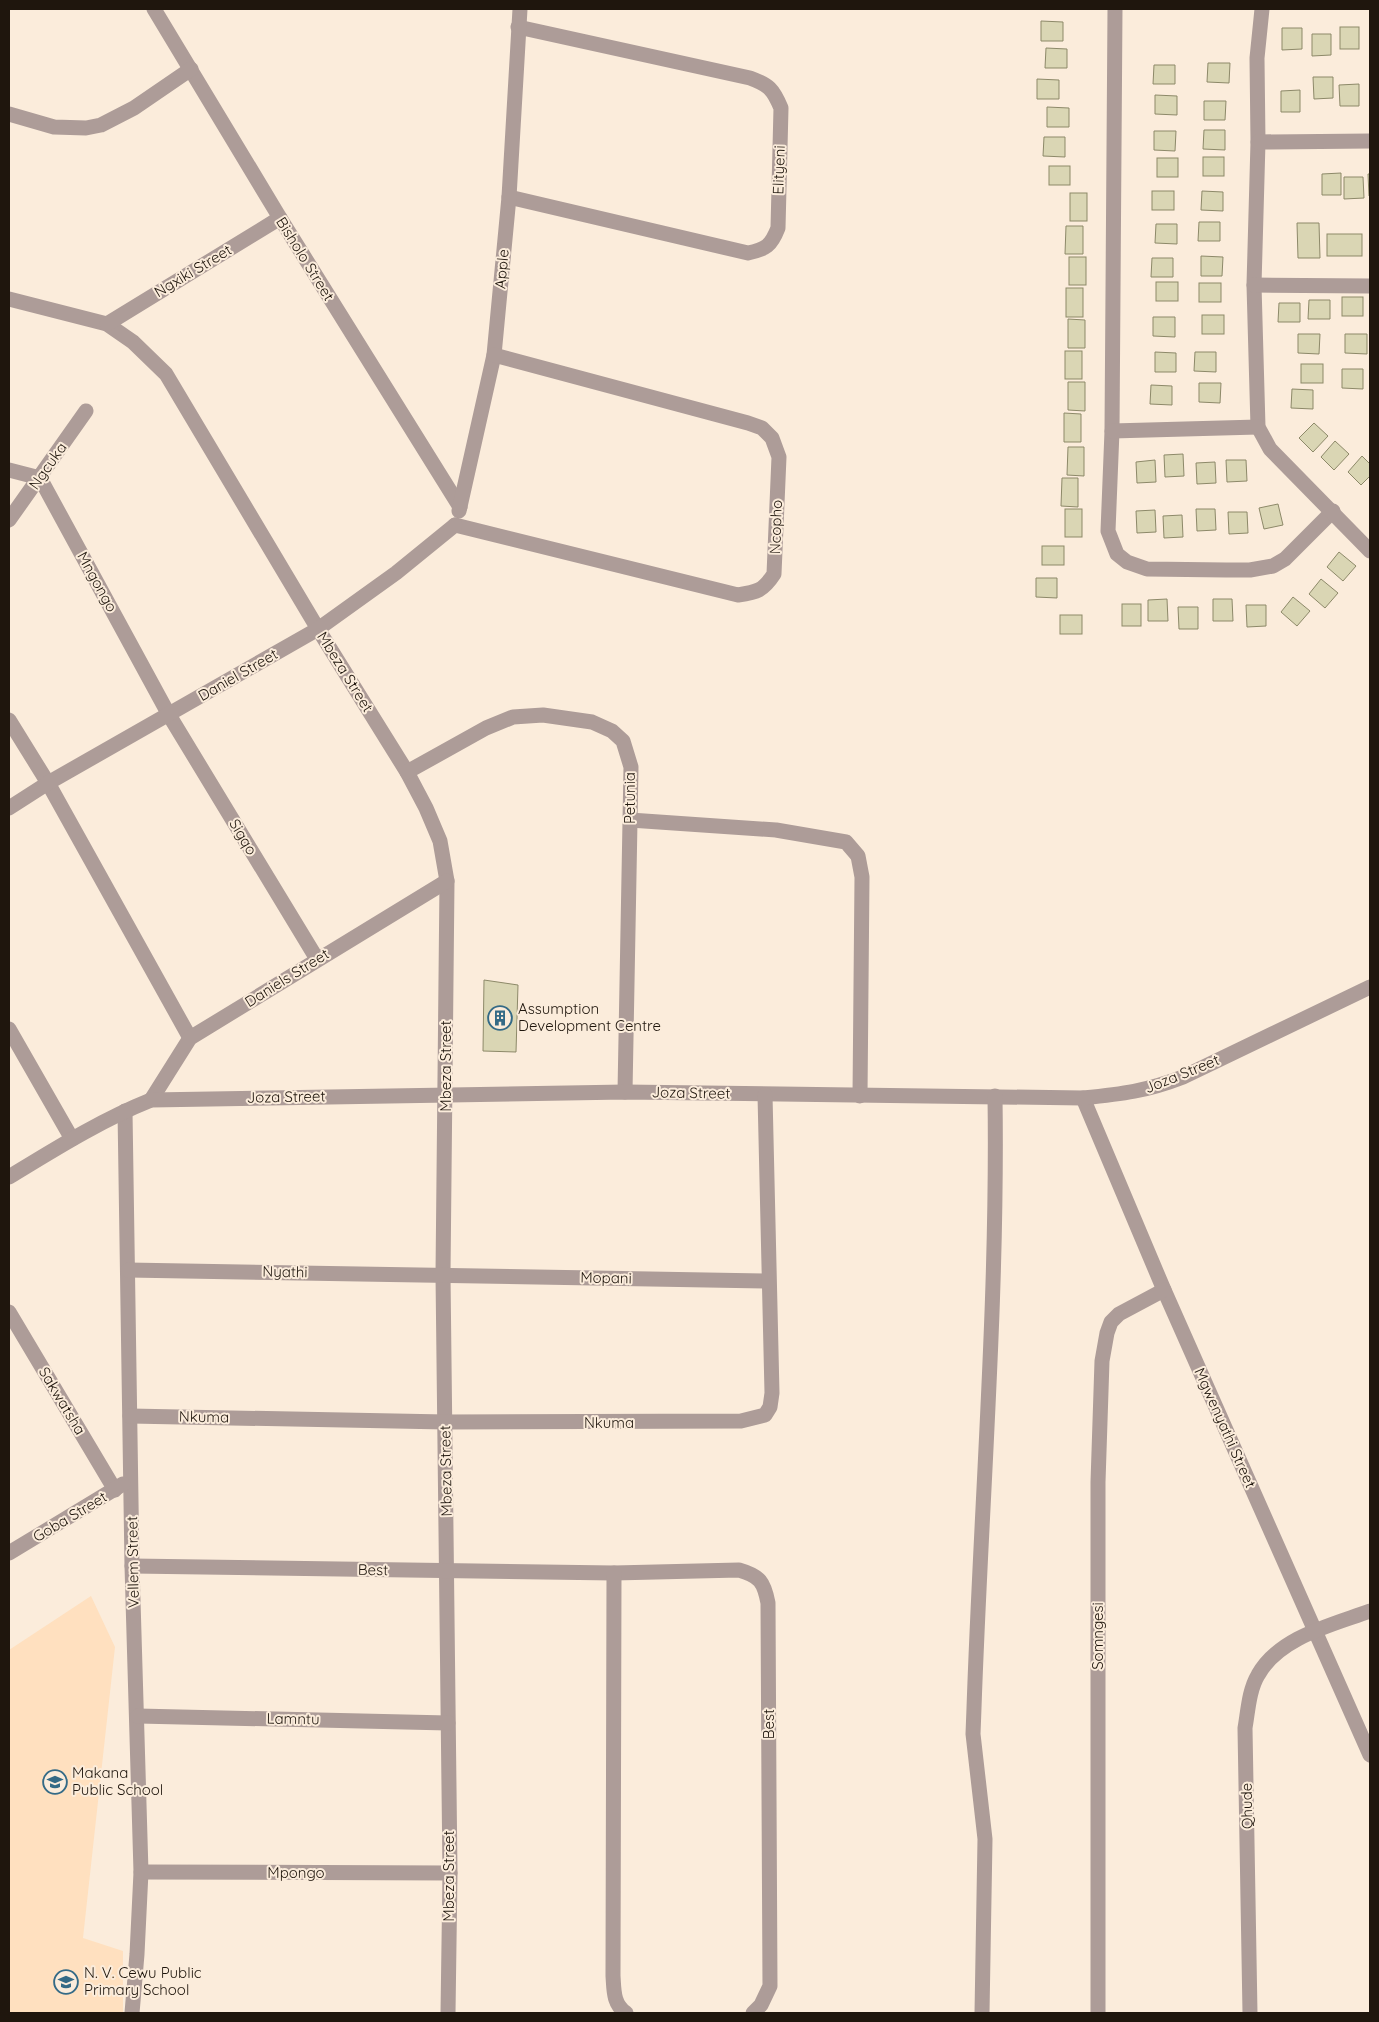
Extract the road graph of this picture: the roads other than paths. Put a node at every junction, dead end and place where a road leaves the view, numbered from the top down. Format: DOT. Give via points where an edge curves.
graph roads {
  1 [pos="154,9"];
  2 [pos="520,9"];
  3 [pos="1115,9"];
  4 [pos="1262,9"];
  5 [pos="518,27"];
  6 [pos="191,69"];
  7 [pos="9,114"];
  8 [pos="1258,142"];
  9 [pos="1370,142"];
  10 [pos="509,196"];
  11 [pos="280,218"];
  12 [pos="1254,285"];
  13 [pos="1370,286"];
  14 [pos="9,299"];
  15 [pos="107,324"];
  16 [pos="494,355"];
  17 [pos="86,411"];
  18 [pos="1258,427"];
  19 [pos="1112,431"];
  20 [pos="9,470"];
  21 [pos="40,478"];
  22 [pos="460,507"];
  23 [pos="1333,512"];
  24 [pos="9,520"];
  25 [pos="455,525"];
  26 [pos="1370,551"];
  27 [pos="318,629"];
  28 [pos="169,715"];
  29 [pos="9,720"];
  30 [pos="407,772"];
  31 [pos="48,783"];
  32 [pos="9,808"];
  33 [pos="630,820"];
  34 [pos="447,881"];
  35 [pos="317,959"];
  36 [pos="1370,987"];
  37 [pos="9,1029"];
  38 [pos="190,1038"];
  39 [pos="624,1092"];
  40 [pos="446,1094"];
  41 [pos="765,1095"];
  42 [pos="860,1096"];
  43 [pos="995,1096"];
  44 [pos="1083,1098"];
  45 [pos="151,1100"];
  46 [pos="125,1111"];
  47 [pos="72,1139"];
  48 [pos="9,1177"];
  49 [pos="128,1270"];
  50 [pos="443,1274"];
  51 [pos="768,1281"];
  52 [pos="1164,1290"];
  53 [pos="9,1312"];
  54 [pos="130,1416"];
  55 [pos="446,1422"];
  56 [pos="131,1480"];
  57 [pos="115,1490"];
  58 [pos="9,1553"];
  59 [pos="132,1566"];
  60 [pos="448,1571"];
  61 [pos="614,1573"];
  62 [pos="1370,1610"];
  63 [pos="1316,1632"];
  64 [pos="138,1716"];
  65 [pos="448,1723"];
  66 [pos="1370,1755"];
  67 [pos="141,1872"];
  68 [pos="450,1874"];
  69 [pos="134,2013"];
  70 [pos="448,2013"];
  71 [pos="626,2013"];
  72 [pos="753,2013"];
  73 [pos="982,2013"];
  74 [pos="1098,2013"];
  75 [pos="1250,2013"];
  1 -- 6 [label="street, Bisholo Street"];
  2 -- 5 [label="street, Apple"];
  3 -- 19 [label="street"];
  4 -- 8 [label="street" via="1257,58"];
  5 -- 10 [label="street, Apple"];
  5 -- 10 [label="street, Elityeni" via="767,84 776,94 781,108 778,228 773,240 763,249 748,253"];
  6 -- 7 [label="street" via="134,108 101,125 54,127"];
  6 -- 11 [label="street, Bisholo Street"];
  8 -- 9 [label="street"];
  8 -- 12 [label="street"];
  10 -- 16 [label="street, Apple"];
  11 -- 15 [label="street, Ngxiki Street"];
  11 -- 22 [label="street, Bisholo Street"];
  12 -- 13 [label="street"];
  12 -- 18 [label="street"];
  14 -- 15 [label="street, Mbeza Street"];
  15 -- 27 [label="street, Mbeza Street" via="133,342 166,374"];
  16 -- 22 [label="street, Apple"];
  16 -- 25 [label="street, Ncopho" via="762,428 772,438 779,457 774,574 766,586 755,593 738,595"];
  17 -- 21 [label="street, Ngcuka"];
  18 -- 19 [label="street"];
  18 -- 23 [label="street" via="1270,449"];
  19 -- 23 [label="street" via="1108,530 1117,554 1127,562 1147,569 1226,570 1274,566"];
  20 -- 21 [label="street"];
  21 -- 24 [label="street, Ngcuka"];
  21 -- 28 [label="street, Mngongo"];
  22 -- 25 [label="street, Apple"];
  23 -- 26 [label="street"];
  25 -- 27 [label="street, Daniel Street" via="396,573"];
  27 -- 28 [label="street, Daniel Street"];
  27 -- 30 [label="street, Mbeza Street"];
  28 -- 31 [label="street, Daniel Street"];
  28 -- 35 [label="street, Sigqo"];
  29 -- 31 [label="street"];
  30 -- 33 [label="street, Petunia" via="486,728 513,717 543,715 592,722 623,741 631,767"];
  30 -- 34 [label="street, Mbeza Street" via="440,841"];
  31 -- 32 [label="street, Daniel Street"];
  31 -- 38 [label="street"];
  33 -- 39 [label="street, Petunia"];
  33 -- 42 [label="street" via="814,835 846,842 858,856 862,877"];
  34 -- 35 [label="street, Daniels Street"];
  34 -- 40 [label="street, Mbeza Street"];
  35 -- 38 [label="street, Daniels Street"];
  36 -- 44 [label="street, Joza Street" via="1160,1086 1132,1094"];
  37 -- 47 [label="street"];
  38 -- 45 [label="street, Daniels Street"];
  39 -- 40 [label="street, Joza Street"];
  39 -- 41 [label="street, Joza Street"];
  40 -- 45 [label="street, Joza Street"];
  40 -- 50 [label="street, Mbeza Street"];
  41 -- 42 [label="street, Joza Street"];
  41 -- 51 [label="street, Nkuma"];
  42 -- 43 [label="street, Joza Street"];
  43 -- 44 [label="street, Joza Street"];
  43 -- 73 [label="street" via="996,1186 973,1734 985,1838"];
  44 -- 52 [label="street, Mgwenyathi Street"];
  45 -- 46 [label="street, Joza Street"];
  46 -- 47 [label="street, Joza Street"];
  46 -- 49 [label="street, Vellem Street"];
  47 -- 48 [label="street, Joza Street"];
  49 -- 50 [label="street, Nyathi"];
  49 -- 54 [label="street, Vellem Street"];
  50 -- 51 [label="street, Mopani"];
  50 -- 55 [label="street, Mbeza Street"];
  51 -- 55 [label="street, Nkuma" via="772,1393 770,1407 757,1418 740,1421"];
  52 -- 63 [label="street, Mgwenyathi Street"];
  52 -- 74 [label="street, Somngesi" via="1119,1314 1111,1322 1102,1361 1098,1482"];
  53 -- 57 [label="street, Sakwatsha"];
  54 -- 55 [label="street, Nkuma"];
  54 -- 56 [label="street, Vellem Street"];
  55 -- 60 [label="street, Mbeza Street"];
  56 -- 57 [label="street, Goba Street"];
  56 -- 59 [label="street, Vellem Street"];
  57 -- 58 [label="street, Goba Street"];
  59 -- 60 [label="street, Best"];
  59 -- 64 [label="street, Vellem Street"];
  60 -- 61 [label="street, Best"];
  60 -- 65 [label="street, Mbeza Street"];
  61 -- 71 [label="street" via="613,1976 614,1995"];
  61 -- 72 [label="street, Best" via="739,1570 755,1574 765,1587 768,1602 770,1986 761,2005"];
  62 -- 63 [label="street, Qhude"];
  63 -- 66 [label="street, Mgwenyathi Street"];
  63 -- 75 [label="street, Qhude" via="1291,1643 1270,1658 1257,1676 1250,1697 1245,1728"];
  64 -- 65 [label="street, Lamntu"];
  64 -- 67 [label="street, Vellem Street"];
  65 -- 68 [label="street, Mbeza Street"];
  67 -- 68 [label="street, Mpongo"];
  67 -- 69 [label="street, Vellem Street"];
  68 -- 70 [label="street, Mbeza Street"];
}
